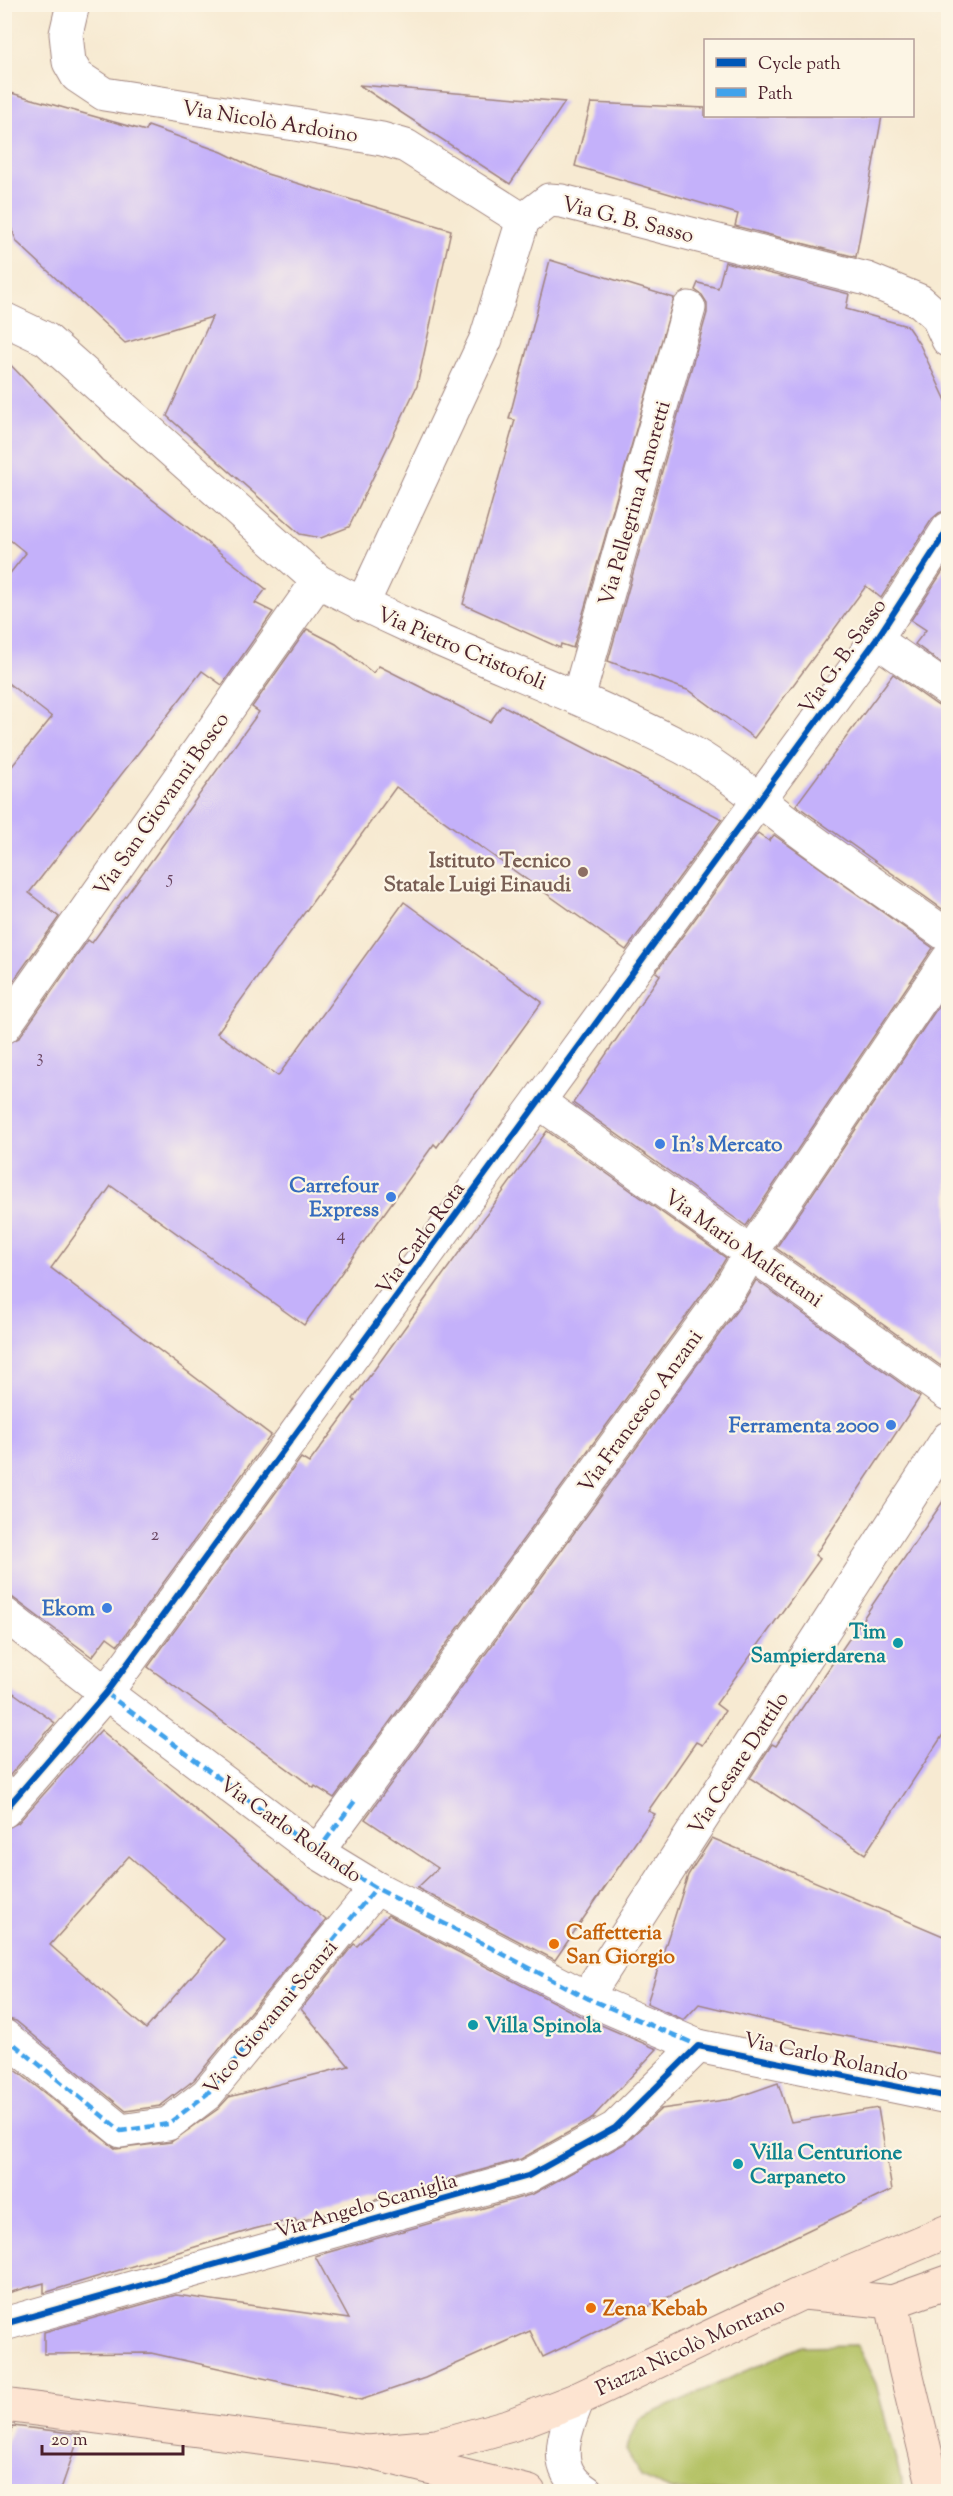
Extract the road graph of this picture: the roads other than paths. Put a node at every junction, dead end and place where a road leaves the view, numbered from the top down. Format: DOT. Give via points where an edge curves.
graph roads {
  1 [pos="69,19"];
  2 [pos="522,220"];
  3 [pos="689,308"];
  4 [pos="4,319"];
  5 [pos="948,340"];
  6 [pos="948,529"];
  7 [pos="318,581"];
  8 [pos="362,605"];
  9 [pos="876,640"];
  10 [pos="948,690"];
  11 [pos="578,698"];
  12 [pos="758,799"];
  13 [pos="948,936"];
  14 [pos="948,959"];
  15 [pos="4,1027"];
  16 [pos="539,1102"];
  17 [pos="751,1252"];
  18 [pos="948,1394"];
  19 [pos="948,1438"];
  20 [pos="4,1614"];
  21 [pos="106,1694"];
  22 [pos="4,1811"];
  23 [pos="317,1852"];
  24 [pos="376,1888"];
  25 [pos="589,1999"];
  26 [pos="4,2036"];
  27 [pos="698,2046"];
  28 [pos="948,2097"];
  29 [pos="934,2236"];
  30 [pos="948,2282"];
  31 [pos="802,2293"];
  32 [pos="892,2302"];
  33 [pos="4,2324"];
  34 [pos="578,2398"];
  35 [pos="4,2405"];
  36 [pos="368,2452"];
  37 [pos="529,2492"];
  38 [pos="587,2492"];
  39 [pos="935,2492"];
  1 -- 2 [label="street, Via Nicolò Ardoino" via="69,62 77,76 104,94 398,144"];
  2 -- 5 [label="street, Via G. B. Sasso" via="549,200 562,201 867,279 920,301 937,316"];
  2 -- 8 [label="street" via="486,339"];
  3 -- 11 [label="street, Via Pellegrina Amoretti"];
  4 -- 7 [label="street, Via Pietro Cristofoli" via="46,339"];
  6 -- 9 [label="street, Via G. B. Sasso"];
  7 -- 8 [label="street, Via Pietro Cristofoli"];
  7 -- 15 [label="street, Via San Giovanni Bosco"];
  8 -- 11 [label="street, Via Pietro Cristofoli"];
  9 -- 10 [label="street"];
  9 -- 12 [label="street, Via G. B. Sasso"];
  11 -- 12 [label="street, Via Pietro Cristofoli" via="684,748"];
  12 -- 13 [label="street, Via Pietro Cristofoli"];
  12 -- 16 [label="street, Via Carlo Rota"];
  14 -- 17 [label="street, Via Francesco Anzani"];
  16 -- 17 [label="street, Via Mario Malfettani"];
  16 -- 21 [label="street, Via Carlo Rota"];
  17 -- 18 [label="street, Via Mario Malfettani"];
  17 -- 23 [label="street, Via Francesco Anzani" via="730,1288"];
  19 -- 25 [label="street, Via Cesare Dattilo" via="596,1982"];
  20 -- 21 [label="street, Via Carlo Rolando"];
  21 -- 22 [label="street, Via Carlo Rota"];
  21 -- 23 [label="street, Via Carlo Rolando"];
  23 -- 24 [label="street, Via Carlo Rolando"];
  24 -- 25 [label="street, Via Carlo Rolando"];
  24 -- 26 [label="street, Vico Giovanni Scanzi" via="207,2094 168,2124 121,2131"];
  25 -- 27 [label="street, Via Carlo Rolando"];
  27 -- 28 [label="street, Via Carlo Rolando"];
  27 -- 33 [label="street, Via Angelo Scaniglia" via="615,2128 528,2176"];
  29 -- 31 [label="main road, Piazza Nicolò Montano"];
  30 -- 32 [label="main road"];
  31 -- 32 [label="main road, Piazza Nicolò Montano"];
  31 -- 34 [label="main road, Piazza Nicolò Montano"];
  32 -- 39 [label="main road"];
  34 -- 36 [label="main road, Piazza Nicolò Montano" via="511,2425 436,2446"];
  34 -- 38 [label="street, Piazza Nicolò Montano" via="563,2437 563,2465"];
  35 -- 36 [label="main road"];
  36 -- 37 [label="main road"];
}
